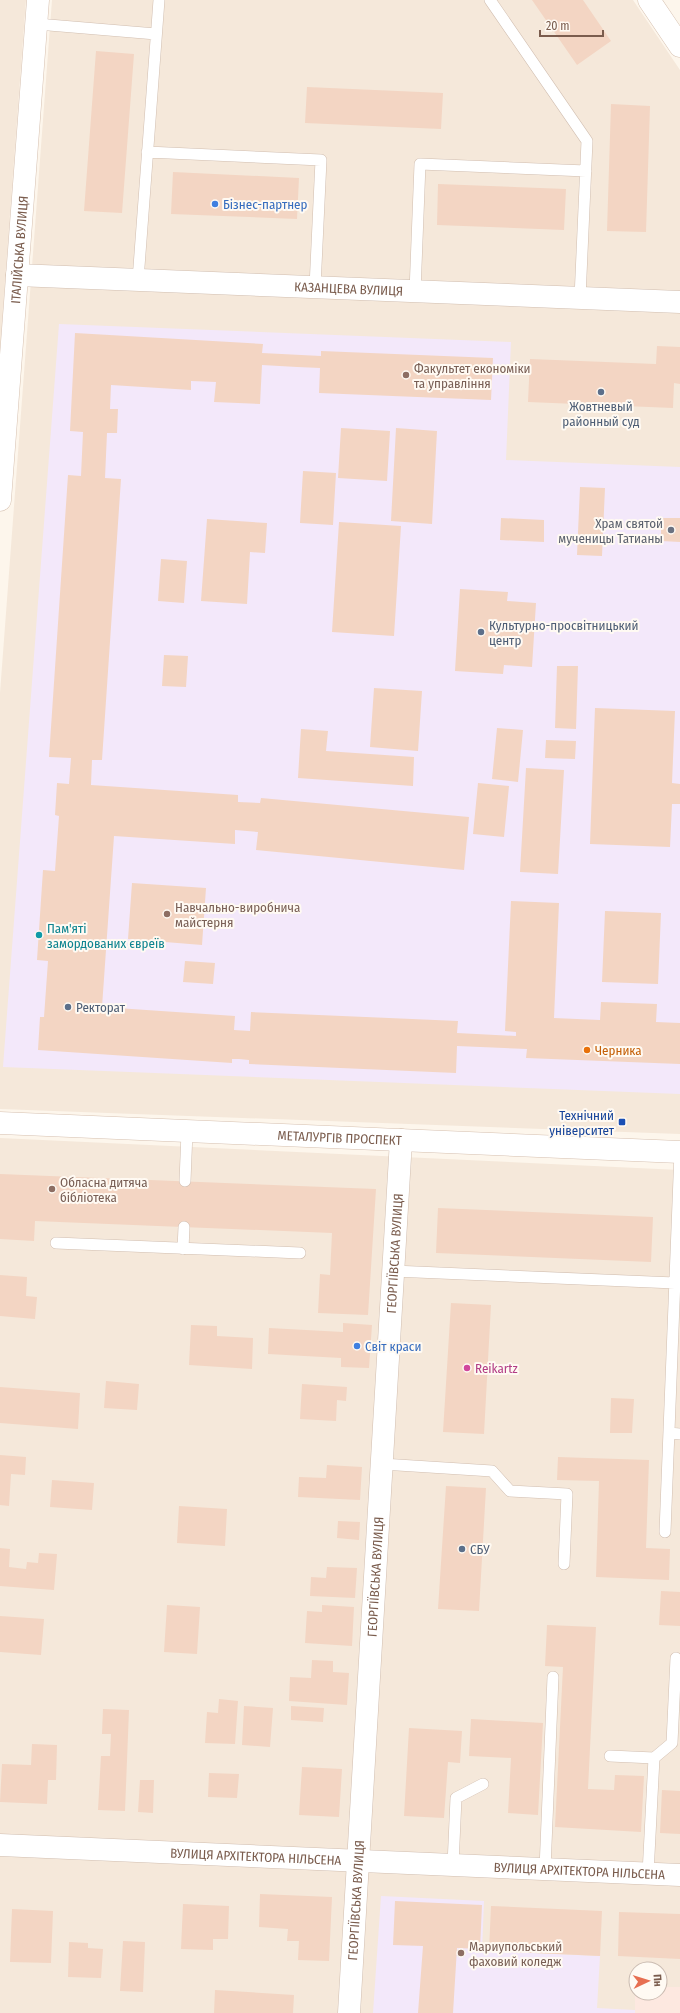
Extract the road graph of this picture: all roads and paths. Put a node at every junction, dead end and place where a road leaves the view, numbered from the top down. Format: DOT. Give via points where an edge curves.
graph roads {
  1 [pos="38,0"];
  2 [pos="159,0"];
  3 [pos="490,0"];
  4 [pos="649,0"];
  5 [pos="37,24"];
  6 [pos="156,34"];
  7 [pos="680,46"];
  8 [pos="147,152"];
  9 [pos="586,170"];
  10 [pos="16,275"];
  11 [pos="138,280"];
  12 [pos="315,287"];
  13 [pos="415,292"];
  14 [pos="580,298"];
  15 [pos="680,302"];
  16 [pos="1,477"];
  17 [pos="0,500"];
  18 [pos="0,1123"];
  19 [pos="187,1132"];
  20 [pos="401,1140"];
  21 [pos="680,1152"];
  22 [pos="185,1181"];
  23 [pos="184,1227"];
  24 [pos="56,1243"];
  25 [pos="183,1249"];
  26 [pos="300,1253"];
  27 [pos="393,1271"];
  28 [pos="675,1282"];
  29 [pos="669,1433"];
  30 [pos="680,1434"];
  31 [pos="382,1464"];
  32 [pos="665,1532"];
  33 [pos="564,1564"];
  34 [pos="676,1658"];
  35 [pos="553,1677"];
  36 [pos="610,1756"];
  37 [pos="654,1758"];
  38 [pos="483,1784"];
  39 [pos="0,1845"];
  40 [pos="359,1860"];
  41 [pos="453,1865"];
  42 [pos="544,1869"];
  43 [pos="648,1874"];
  44 [pos="680,1875"];
  45 [pos="349,2013"];
  1 -- 5 [label="street, ІТАЛІЙСЬКА ВУЛИЦЯ"];
  2 -- 6 [label="lane"];
  3 -- 9 [label="lane" via="587,141"];
  4 -- 7 [label="street"];
  5 -- 6 [label="lane"];
  5 -- 10 [label="street, ІТАЛІЙСЬКА ВУЛИЦЯ"];
  6 -- 8 [label="lane"];
  8 -- 11 [label="lane"];
  8 -- 12 [label="lane" via="321,160"];
  9 -- 13 [label="lane" via="420,164"];
  9 -- 14 [label="lane"];
  10 -- 11 [label="street, КАЗАНЦЕВА ВУЛИЦЯ"];
  10 -- 16 [label="street, ІТАЛІЙСЬКА ВУЛИЦЯ"];
  11 -- 12 [label="street, КАЗАНЦЕВА ВУЛИЦЯ"];
  12 -- 13 [label="street, КАЗАНЦЕВА ВУЛИЦЯ"];
  13 -- 14 [label="street, КАЗАНЦЕВА ВУЛИЦЯ"];
  14 -- 15 [label="street, КАЗАНЦЕВА ВУЛИЦЯ"];
  16 -- 17 [label="street, ІТАЛІЙСЬКА ВУЛИЦЯ"];
  18 -- 19 [label="street, МЕТАЛУРГІВ ПРОСПЕКТ"];
  19 -- 20 [label="street, МЕТАЛУРГІВ ПРОСПЕКТ"];
  19 -- 22 [label="lane"];
  20 -- 21 [label="street, МЕТАЛУРГІВ ПРОСПЕКТ"];
  20 -- 27 [label="street, ГЕОРГІЇВСЬКА ВУЛИЦЯ"];
  21 -- 28 [label="lane"];
  23 -- 25 [label="lane"];
  24 -- 25 [label="lane"];
  25 -- 26 [label="lane"];
  27 -- 28 [label="lane"];
  27 -- 31 [label="street, ГЕОРГІЇВСЬКА ВУЛИЦЯ"];
  28 -- 29 [label="lane"];
  29 -- 30 [label="lane"];
  29 -- 32 [label="lane"];
  31 -- 33 [label="lane" via="492,1471 510,1491 567,1494"];
  31 -- 40 [label="street, ГЕОРГІЇВСЬКА ВУЛИЦЯ"];
  34 -- 37 [label="lane" via="672,1743"];
  35 -- 42 [label="lane"];
  36 -- 37 [label="lane"];
  37 -- 43 [label="lane"];
  38 -- 41 [label="lane" via="456,1798"];
  39 -- 40 [label="street, ВУЛИЦЯ АРХІТЕКТОРА НІЛЬСЕНА"];
  40 -- 41 [label="street, ВУЛИЦЯ АРХІТЕКТОРА НІЛЬСЕНА"];
  40 -- 45 [label="street, ГЕОРГІЇВСЬКА ВУЛИЦЯ"];
  41 -- 42 [label="street, ВУЛИЦЯ АРХІТЕКТОРА НІЛЬСЕНА"];
  42 -- 43 [label="street, ВУЛИЦЯ АРХІТЕКТОРА НІЛЬСЕНА"];
  43 -- 44 [label="street, ВУЛИЦЯ АРХІТЕКТОРА НІЛЬСЕНА"];
}
